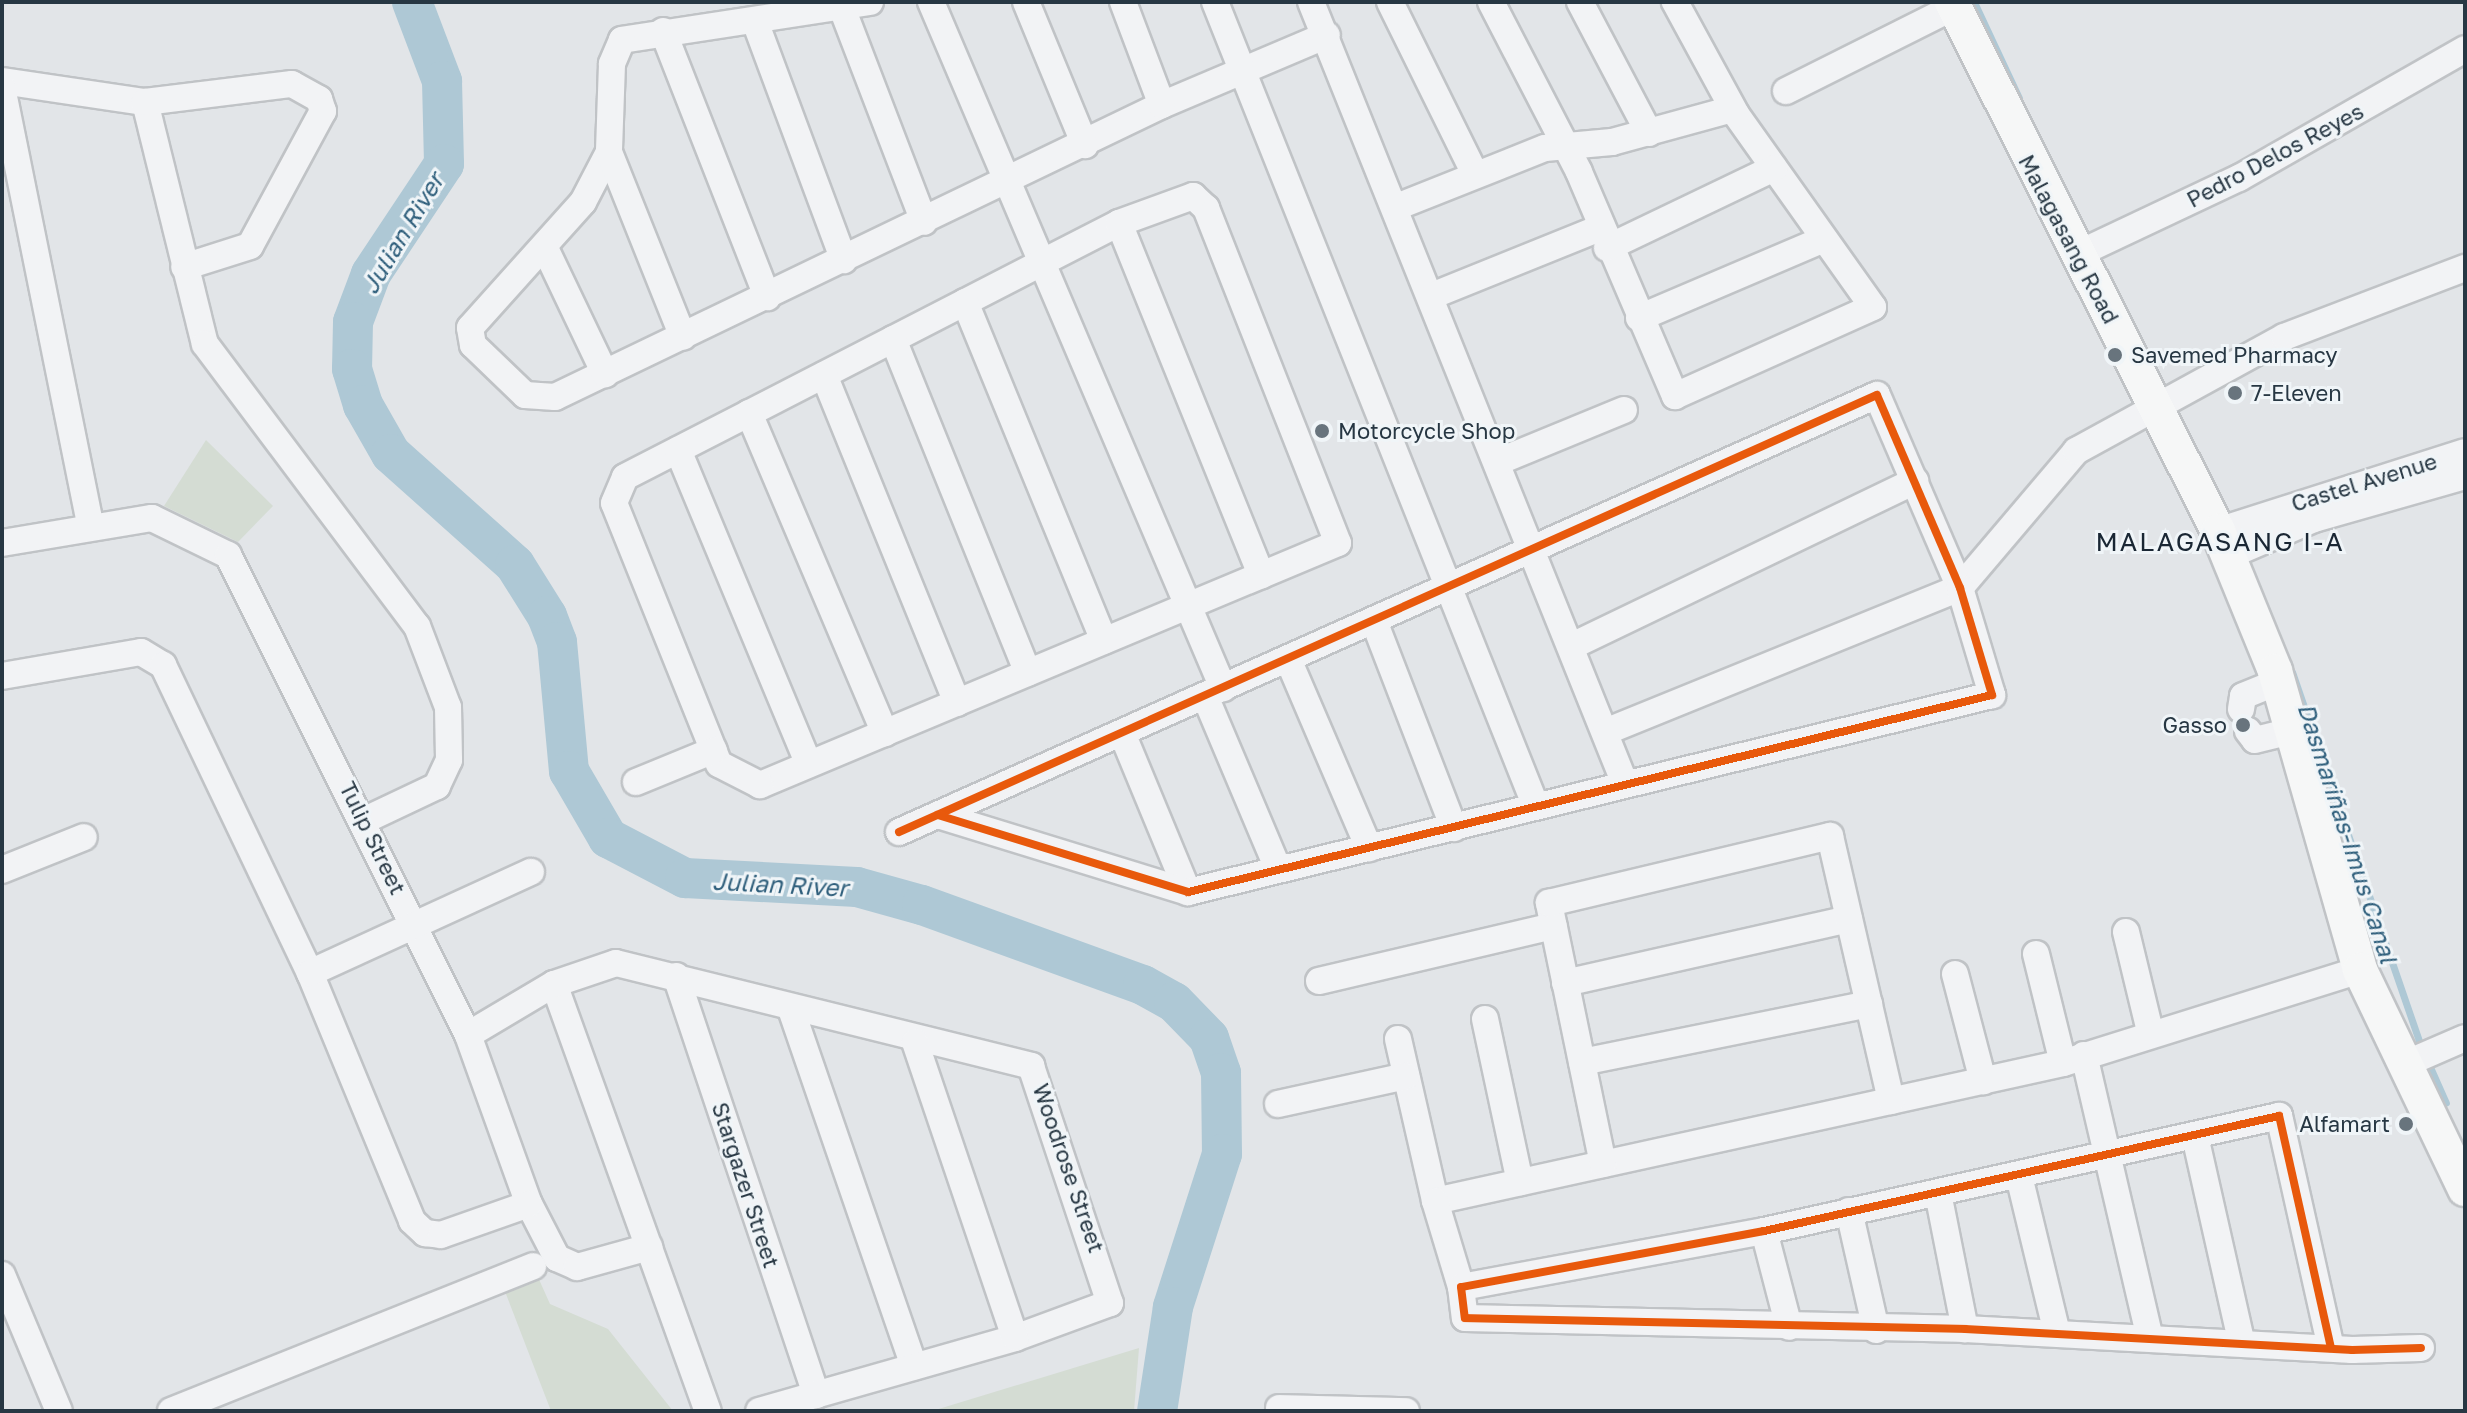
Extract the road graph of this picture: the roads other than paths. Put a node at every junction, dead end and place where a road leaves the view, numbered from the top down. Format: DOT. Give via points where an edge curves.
graph roads {
  1 [pos="870,2"];
  2 [pos="931,2"];
  3 [pos="1026,2"];
  4 [pos="1123,2"];
  5 [pos="1215,2"];
  6 [pos="1311,2"];
  7 [pos="1390,2"];
  8 [pos="1491,2"];
  9 [pos="1580,2"];
  10 [pos="1675,2"];
  11 [pos="1953,4"];
  12 [pos="842,8"];
  13 [pos="756,24"];
  14 [pos="663,31"];
  15 [pos="1327,35"];
  16 [pos="2465,49"];
  17 [pos="1244,68"];
  18 [pos="2,84"];
  19 [pos="1786,91"];
  20 [pos="145,102"];
  21 [pos="1162,105"];
  22 [pos="1733,109"];
  23 [pos="1649,133"];
  24 [pos="1566,144"];
  25 [pos="1085,145"];
  26 [pos="609,152"];
  27 [pos="1774,168"];
  28 [pos="1475,174"];
  29 [pos="1007,183"];
  30 [pos="1399,206"];
  31 [pos="924,222"];
  32 [pos="1119,223"];
  33 [pos="1605,237"];
  34 [pos="1824,239"];
  35 [pos="545,248"];
  36 [pos="2080,253"];
  37 [pos="844,260"];
  38 [pos="1039,264"];
  39 [pos="184,267"];
  40 [pos="2465,268"];
  41 [pos="1434,295"];
  42 [pos="767,297"];
  43 [pos="965,302"];
  44 [pos="1639,318"];
  45 [pos="683,337"];
  46 [pos="893,339"];
  47 [pos="605,374"];
  48 [pos="824,375"];
  49 [pos="1624,410"];
  50 [pos="2157,411"];
  51 [pos="749,413"];
  52 [pos="678,450"];
  53 [pos="2465,452"];
  54 [pos="1500,461"];
  55 [pos="2465,476"];
  56 [pos="1915,481"];
  57 [pos="90,523"];
  58 [pos="2,543"];
  59 [pos="2223,543"];
  60 [pos="1534,549"];
  61 [pos="1261,575"];
  62 [pos="1450,587"];
  63 [pos="1960,588"];
  64 [pos="1185,607"];
  65 [pos="1374,621"];
  66 [pos="1104,641"];
  67 [pos="1572,646"];
  68 [pos="1288,659"];
  69 [pos="1028,673"];
  70 [pos="2,676"];
  71 [pos="2278,682"];
  72 [pos="1214,692"];
  73 [pos="957,703"];
  74 [pos="2292,731"];
  75 [pos="1605,732"];
  76 [pos="885,733"];
  77 [pos="1122,733"];
  78 [pos="714,750"];
  79 [pos="809,764"];
  80 [pos="636,782"];
  81 [pos="1625,784"];
  82 [pos="1535,804"];
  83 [pos="938,815"];
  84 [pos="365,820"];
  85 [pos="1454,828"];
  86 [pos="899,832"];
  87 [pos="84,837"];
  88 [pos="1369,848"];
  89 [pos="1278,869"];
  90 [pos="2,870"];
  91 [pos="531,872"];
  92 [pos="1188,892"];
  93 [pos="1849,919"];
  94 [pos="414,925"];
  95 [pos="1554,926"];
  96 [pos="2126,932"];
  97 [pos="2036,954"];
  98 [pos="2360,970"];
  99 [pos="310,973"];
  100 [pos="1955,974"];
  101 [pos="676,976"];
  102 [pos="1319,981"];
  103 [pos="1565,983"];
  104 [pos="554,984"];
  105 [pos="1869,1004"];
  106 [pos="792,1012"];
  107 [pos="1485,1019"];
  108 [pos="2150,1031"];
  109 [pos="468,1035"];
  110 [pos="2465,1038"];
  111 [pos="1398,1039"];
  112 [pos="915,1042"];
  113 [pos="2074,1059"];
  114 [pos="1582,1062"];
  115 [pos="2405,1064"];
  116 [pos="1406,1076"];
  117 [pos="1983,1081"];
  118 [pos="1891,1101"];
  119 [pos="1278,1104"];
  120 [pos="2195,1136"];
  121 [pos="2107,1153"];
  122 [pos="1603,1164"];
  123 [pos="2019,1176"];
  124 [pos="1520,1182"];
  125 [pos="2464,1184"];
  126 [pos="1938,1193"];
  127 [pos="1435,1201"];
  128 [pos="529,1204"];
  129 [pos="1849,1211"];
  130 [pos="1764,1231"];
  131 [pos="649,1247"];
  132 [pos="533,1266"];
  133 [pos="2,1275"];
  134 [pos="1461,1287"];
  135 [pos="1789,1327"];
  136 [pos="1965,1329"];
  137 [pos="1876,1330"];
  138 [pos="2057,1333"];
  139 [pos="1015,1338"];
  140 [pos="2150,1338"];
  141 [pos="2241,1340"];
  142 [pos="2331,1348"];
  143 [pos="2421,1348"];
  144 [pos="914,1367"];
  145 [pos="816,1395"];
  146 [pos="1279,1408"];
  147 [pos="1326,1410"];
  148 [pos="59,1411"];
  149 [pos="171,1411"];
  150 [pos="708,1411"];
  151 [pos="759,1411"];
  152 [pos="1406,1411"];
  1 -- 12 [label="street"];
  2 -- 29 [label="street"];
  3 -- 25 [label="street"];
  4 -- 21 [label="street"];
  5 -- 17 [label="street"];
  6 -- 15 [label="street"];
  7 -- 28 [label="street"];
  8 -- 24 [label="street"];
  9 -- 23 [label="street"];
  10 -- 22 [label="street"];
  11 -- 19 [label="street"];
  11 -- 36 [label="main road, Malagasang Road"];
  12 -- 13 [label="street"];
  12 -- 31 [label="street"];
  13 -- 14 [label="street"];
  13 -- 37 [label="street"];
  14 -- 26 [label="street" via="622,40 615,51"];
  14 -- 42 [label="street"];
  15 -- 17 [label="street"];
  15 -- 30 [label="street"];
  16 -- 36 [label="street, Pedro Delos Reyes" via="2239,178"];
  17 -- 21 [label="street"];
  17 -- 62 [label="street"];
  18 -- 20 [label="street"];
  18 -- 57 [label="street"];
  20 -- 39 [label="street"];
  20 -- 39 [label="street" via="292,84 319,99 323,111 250,246"];
  21 -- 25 [label="street"];
  22 -- 23 [label="street"];
  22 -- 27 [label="street"];
  23 -- 24 [label="street"];
  24 -- 28 [label="street"];
  24 -- 33 [label="street"];
  25 -- 29 [label="street"];
  26 -- 35 [label="street" via="583,202"];
  26 -- 45 [label="street"];
  27 -- 33 [label="street"];
  27 -- 34 [label="street"];
  28 -- 30 [label="street"];
  29 -- 31 [label="street"];
  29 -- 38 [label="street"];
  30 -- 41 [label="street"];
  31 -- 37 [label="street"];
  32 -- 38 [label="street"];
  32 -- 61 [label="street"];
  32 -- 61 [label="street" via="1184,197 1206,208 1338,543"];
  33 -- 41 [label="street"];
  33 -- 44 [label="street"];
  34 -- 44 [label="street"];
  34 -- 44 [label="street" via="1873,307 1675,396"];
  35 -- 47 [label="street"];
  35 -- 47 [label="street" via="469,336 525,395 540,400"];
  36 -- 50 [label="main road, Malagasang Road"];
  37 -- 42 [label="street"];
  38 -- 43 [label="street"];
  38 -- 64 [label="street"];
  39 -- 84 [label="street" via="205,344 417,626 448,707 449,760 437,786"];
  40 -- 50 [label="street" via="2284,337"];
  41 -- 54 [label="street"];
  42 -- 45 [label="street"];
  43 -- 46 [label="street"];
  43 -- 66 [label="street"];
  45 -- 47 [label="street"];
  46 -- 48 [label="street"];
  46 -- 69 [label="street"];
  48 -- 51 [label="street"];
  48 -- 73 [label="street"];
  49 -- 54 [label="street"];
  50 -- 59 [label="main road, Malagasang Road"];
  50 -- 63 [label="street" via="2076,451"];
  51 -- 52 [label="street"];
  51 -- 76 [label="street"];
  52 -- 78 [label="street" via="625,477 614,503"];
  52 -- 79 [label="street"];
  53 -- 59 [label="street, Castel Avenue"];
  54 -- 60 [label="street"];
  55 -- 59 [label="street, Castel Avenue"];
  56 -- 60 [label="street" via="1877,395"];
  56 -- 63 [label="street"];
  56 -- 67 [label="street"];
  57 -- 58 [label="street, Tulip Street"];
  57 -- 84 [label="street, Tulip Street" via="152,518 228,555"];
  59 -- 71 [label="main road, Malagasang Road"];
  60 -- 62 [label="street"];
  60 -- 67 [label="street"];
  61 -- 64 [label="street"];
  62 -- 65 [label="street"];
  62 -- 82 [label="street"];
  63 -- 75 [label="street"];
  63 -- 81 [label="street" via="1992,695"];
  64 -- 66 [label="street"];
  64 -- 72 [label="street"];
  65 -- 68 [label="street"];
  65 -- 85 [label="street"];
  66 -- 69 [label="street"];
  67 -- 75 [label="street"];
  68 -- 72 [label="street"];
  68 -- 88 [label="street"];
  69 -- 73 [label="street"];
  70 -- 99 [label="street" via="141,652 163,665"];
  71 -- 74 [label="main road, Malagasang Road"];
  71 -- 74 [label="street" via="2243,696 2245,720 2255,740"];
  72 -- 77 [label="street"];
  72 -- 89 [label="street"];
  73 -- 76 [label="street"];
  74 -- 98 [label="main road, Malagasang Road"];
  75 -- 81 [label="street"];
  76 -- 79 [label="street"];
  77 -- 83 [label="street"];
  77 -- 92 [label="street"];
  78 -- 79 [label="street" via="719,764 760,785"];
  78 -- 80 [label="street"];
  81 -- 82 [label="street"];
  82 -- 85 [label="street"];
  83 -- 86 [label="street"];
  83 -- 92 [label="street"];
  84 -- 94 [label="street, Tulip Street"];
  85 -- 88 [label="street"];
  87 -- 90 [label="street"];
  88 -- 89 [label="street"];
  89 -- 92 [label="street"];
  91 -- 94 [label="street"];
  93 -- 95 [label="street" via="1830,836 1549,903"];
  93 -- 103 [label="street"];
  93 -- 105 [label="street"];
  94 -- 99 [label="street"];
  94 -- 109 [label="street, Tulip Street"];
  95 -- 102 [label="street"];
  95 -- 103 [label="street"];
  96 -- 108 [label="street"];
  97 -- 113 [label="street"];
  98 -- 108 [label="street"];
  98 -- 115 [label="main road, Malagasang Road"];
  99 -- 128 [label="street" via="412,1221 425,1233 441,1235"];
  100 -- 117 [label="street"];
  101 -- 104 [label="street, Woodrose Street" via="616,963"];
  101 -- 106 [label="street, Woodrose Street"];
  101 -- 145 [label="street, Stargazer Street"];
  103 -- 114 [label="street"];
  104 -- 109 [label="street, Woodrose Street"];
  104 -- 131 [label="street"];
  105 -- 114 [label="street"];
  105 -- 118 [label="street"];
  106 -- 112 [label="street, Woodrose Street"];
  106 -- 144 [label="street"];
  107 -- 124 [label="street"];
  108 -- 113 [label="street"];
  109 -- 128 [label="street, Tulip Street"];
  110 -- 115 [label="street"];
  111 -- 116 [label="street"];
  112 -- 139 [label="street"];
  112 -- 139 [label="street, Woodrose Street" via="1031,1066 1112,1291 1103,1311"];
  113 -- 117 [label="street"];
  113 -- 121 [label="street"];
  114 -- 122 [label="street"];
  115 -- 125 [label="main road, Malagasang Road"];
  116 -- 119 [label="street"];
  116 -- 127 [label="street"];
  117 -- 118 [label="street"];
  118 -- 122 [label="street"];
  120 -- 121 [label="street"];
  120 -- 141 [label="street"];
  120 -- 142 [label="street" via="2279,1116"];
  121 -- 123 [label="street"];
  121 -- 140 [label="street"];
  122 -- 124 [label="street"];
  123 -- 126 [label="street"];
  123 -- 138 [label="street"];
  124 -- 127 [label="street"];
  126 -- 129 [label="street"];
  126 -- 136 [label="street"];
  127 -- 134 [label="street"];
  128 -- 131 [label="street, Tulip Street" via="568,1266"];
  129 -- 130 [label="street"];
  129 -- 137 [label="street"];
  130 -- 134 [label="street"];
  130 -- 135 [label="street"];
  131 -- 150 [label="street"];
  132 -- 149 [label="street"];
  133 -- 148 [label="street"];
  134 -- 135 [label="street" via="1465,1318"];
  135 -- 137 [label="street"];
  136 -- 137 [label="street"];
  136 -- 138 [label="street"];
  138 -- 140 [label="street"];
  139 -- 144 [label="street, Woodrose Street"];
  140 -- 141 [label="street"];
  141 -- 142 [label="street"];
  142 -- 143 [label="street"];
  144 -- 145 [label="street, Woodrose Street"];
  145 -- 151 [label="street, Woodrose Street"];
  146 -- 147 [label="street"];
  147 -- 152 [label="street"];
}
